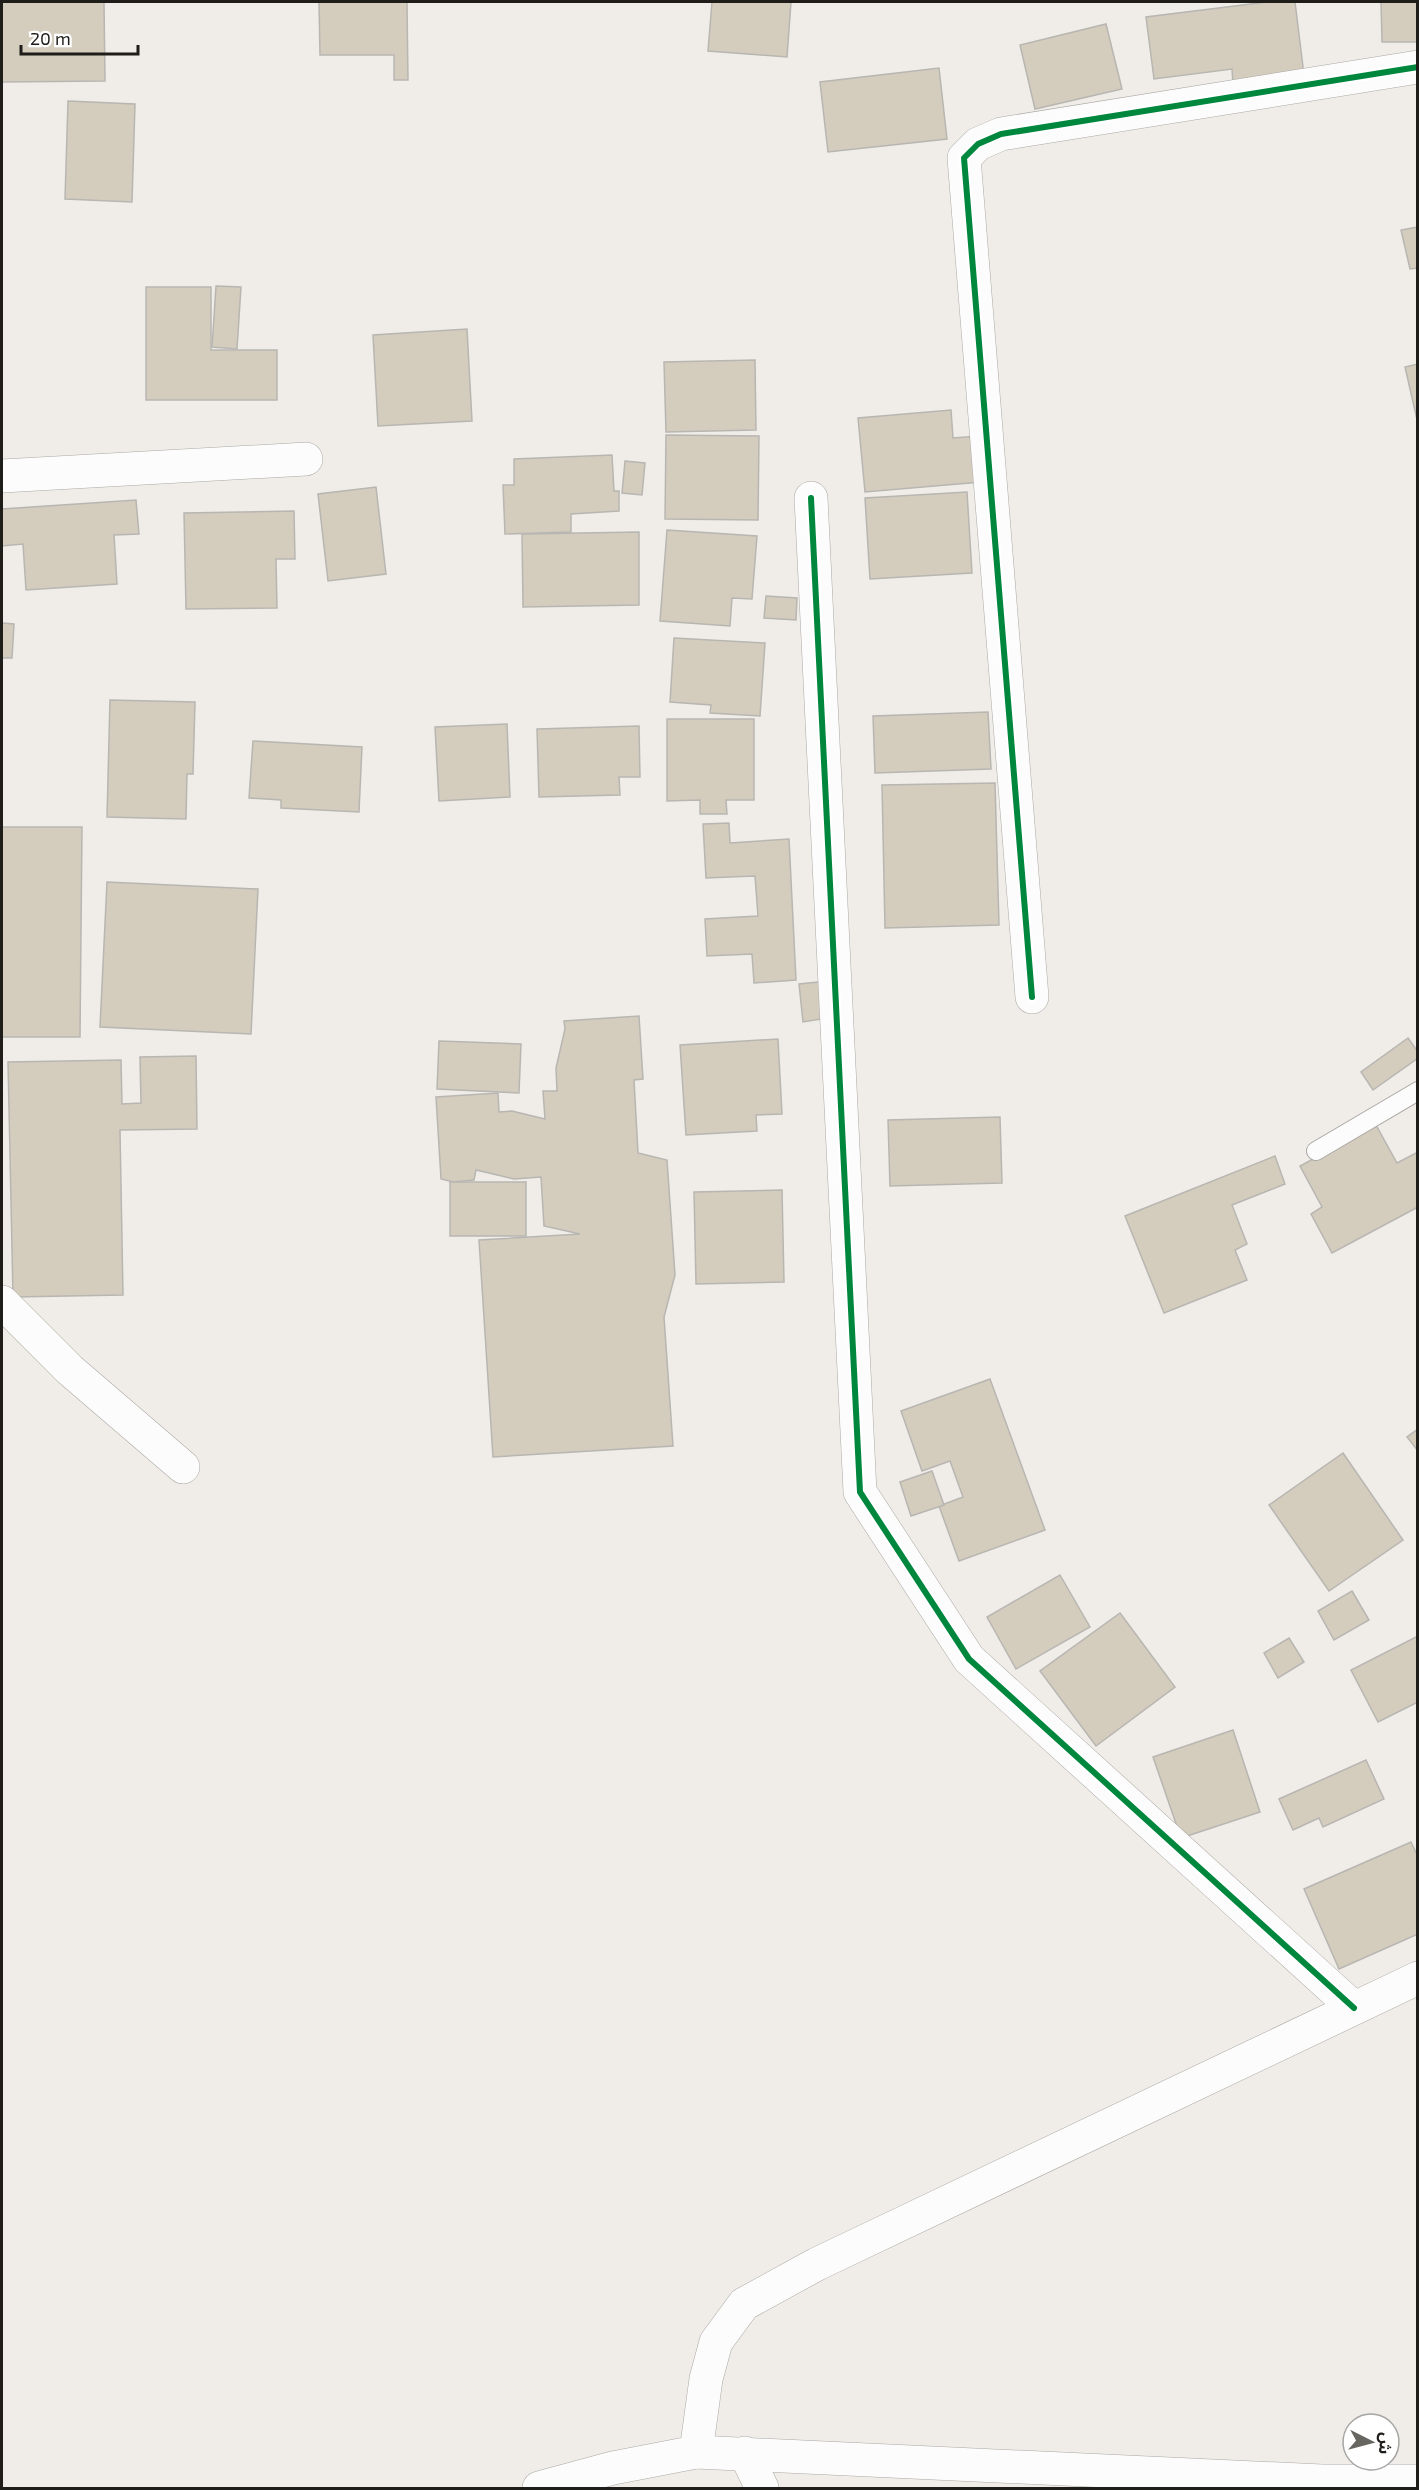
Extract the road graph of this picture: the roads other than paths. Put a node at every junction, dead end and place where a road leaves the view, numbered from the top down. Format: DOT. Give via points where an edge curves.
graph roads {
  1 [pos="1418,67"];
  2 [pos="306,459"];
  3 [pos="2,476"];
  4 [pos="811,498"];
  5 [pos="1032,997"];
  6 [pos="1418,1091"];
  7 [pos="1316,1151"];
  8 [pos="2,1302"];
  9 [pos="183,1467"];
  10 [pos="1418,1978"];
  11 [pos="1354,2008"];
  12 [pos="696,2452"];
  13 [pos="745,2453"];
  14 [pos="1094,2480"];
  15 [pos="1418,2481"];
  16 [pos="539,2488"];
  17 [pos="762,2488"];
  1 -- 5 [label="street" via="1001,134 978,144 964,158"];
  2 -- 3 [label="street"];
  4 -- 11 [label="street" via="860,1492 969,1659"];
  6 -- 7 [label="lane"];
  8 -- 9 [label="street" via="70,1370"];
  10 -- 11 [label="street"];
  11 -- 12 [label="street" via="817,2264 744,2304 716,2342 706,2379"];
  12 -- 13 [label="street"];
  12 -- 16 [label="street"];
  13 -- 14 [label="street"];
  13 -- 17 [label="street"];
  14 -- 15 [label="street"];
}
